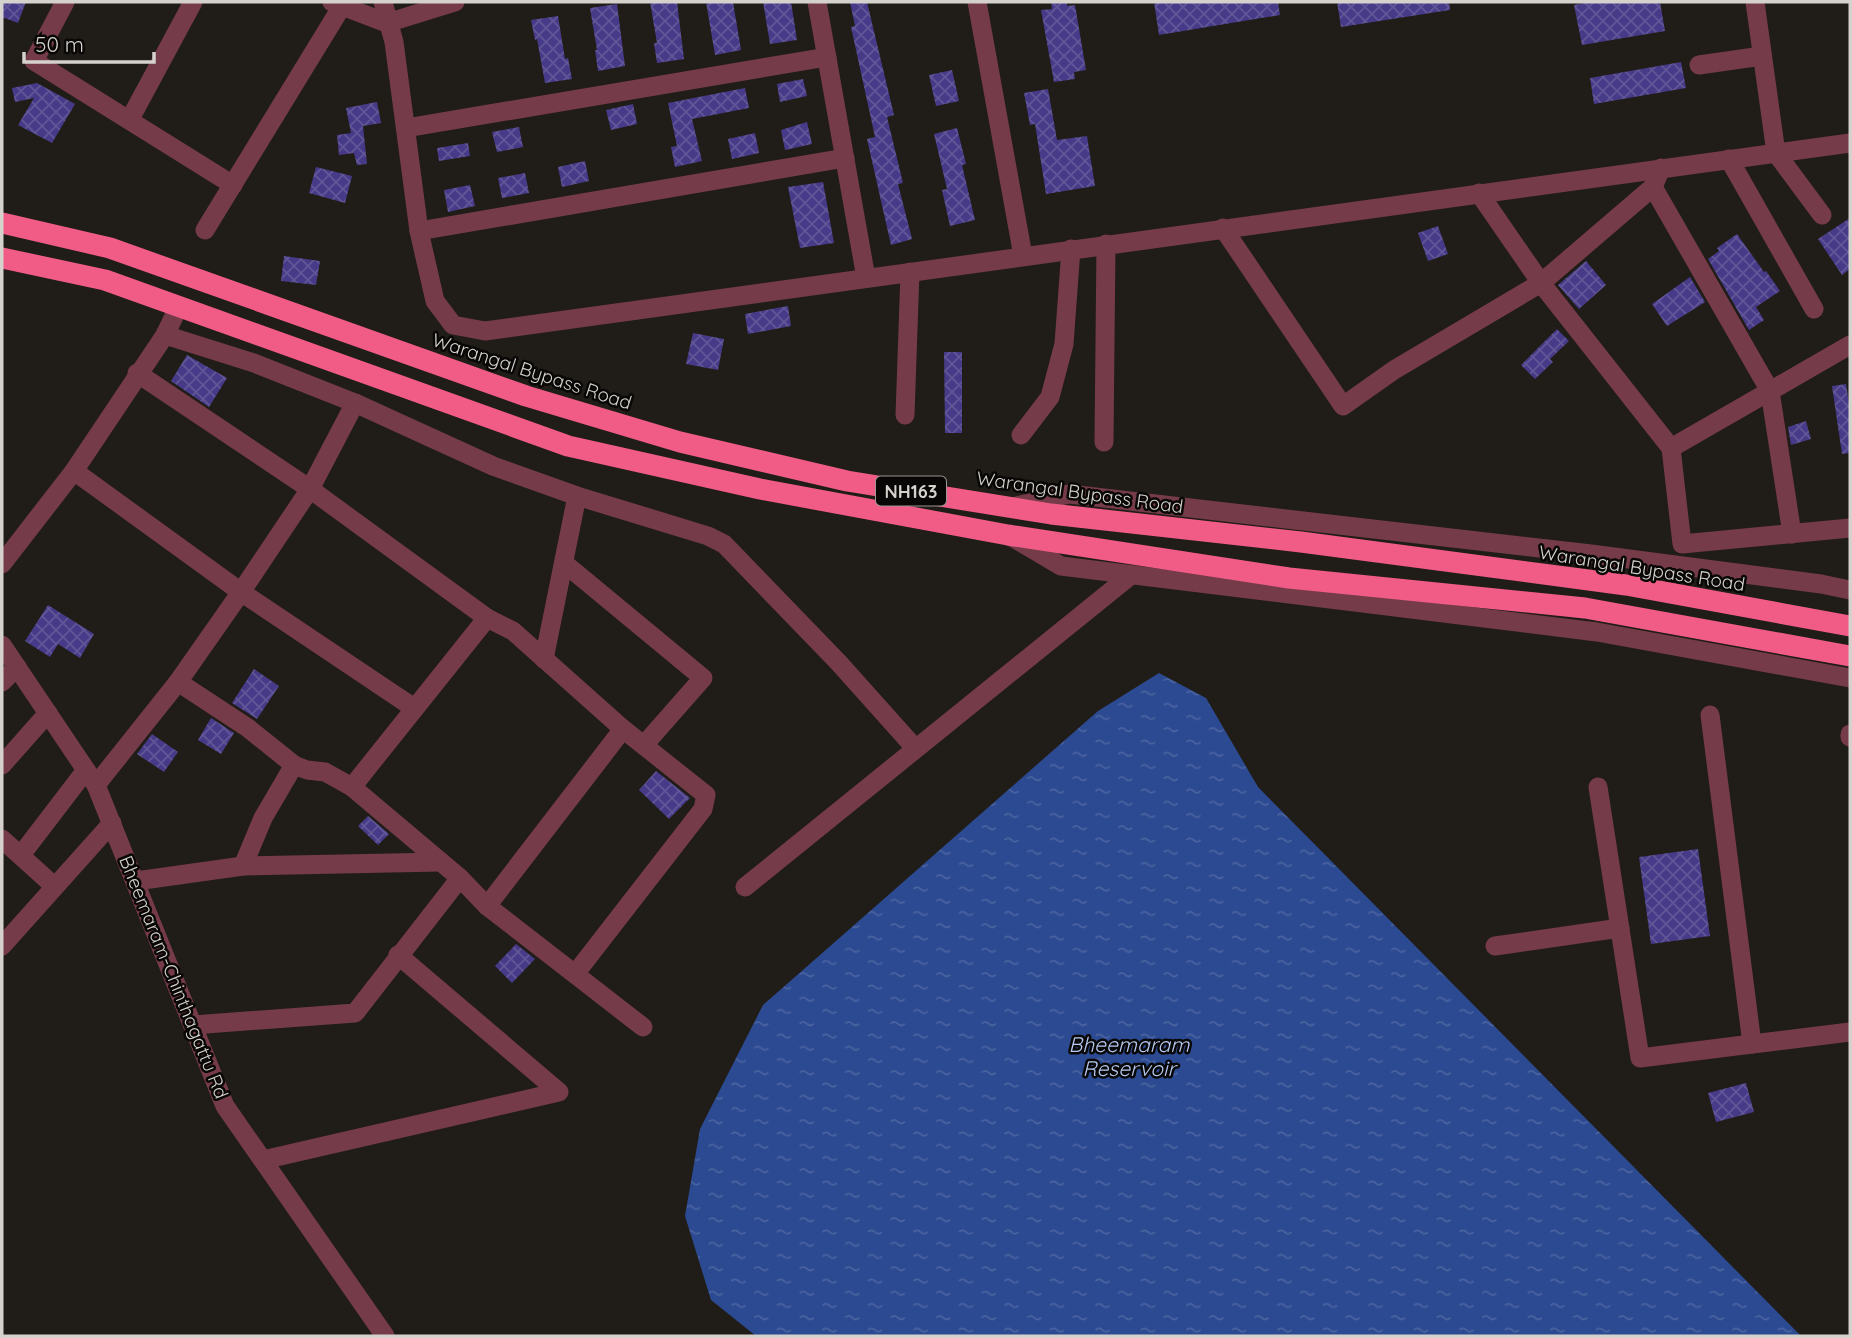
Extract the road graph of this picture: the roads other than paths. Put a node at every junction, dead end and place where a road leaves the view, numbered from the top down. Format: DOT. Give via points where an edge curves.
graph roads {
  1 [pos="65,2"];
  2 [pos="193,2"];
  3 [pos="383,2"];
  4 [pos="455,2"];
  5 [pos="817,2"];
  6 [pos="977,2"];
  7 [pos="1755,2"];
  8 [pos="337,4"];
  9 [pos="387,23"];
  10 [pos="1762,56"];
  11 [pos="827,57"];
  12 [pos="1699,65"];
  13 [pos="130,119"];
  14 [pos="406,128"];
  15 [pos="1850,143"];
  16 [pos="1776,153"];
  17 [pos="845,158"];
  18 [pos="1730,159"];
  19 [pos="1657,177"];
  20 [pos="233,185"];
  21 [pos="1479,193"];
  22 [pos="1822,215"];
  23 [pos="2,223"];
  24 [pos="1223,228"];
  25 [pos="205,230"];
  26 [pos="419,231"];
  27 [pos="1106,244"];
  28 [pos="1071,249"];
  29 [pos="1023,256"];
  30 [pos="2,258"];
  31 [pos="910,272"];
  32 [pos="866,278"];
  33 [pos="1541,284"];
  34 [pos="179,306"];
  35 [pos="1814,309"];
  36 [pos="165,335"];
  37 [pos="1850,345"];
  38 [pos="137,373"];
  39 [pos="1769,391"];
  40 [pos="355,402"];
  41 [pos="905,415"];
  42 [pos="1021,435"];
  43 [pos="1104,442"];
  44 [pos="1671,447"];
  45 [pos="74,471"];
  46 [pos="310,489"];
  47 [pos="577,496"];
  48 [pos="1011,507"];
  49 [pos="1850,528"];
  50 [pos="1792,534"];
  51 [pos="1008,536"];
  52 [pos="564,563"];
  53 [pos="2,564"];
  54 [pos="1131,575"];
  55 [pos="1850,590"];
  56 [pos="242,592"];
  57 [pos="487,618"];
  58 [pos="1850,626"];
  59 [pos="2,645"];
  60 [pos="1850,656"];
  61 [pos="544,659"];
  62 [pos="17,667"];
  63 [pos="1850,678"];
  64 [pos="2,682"];
  65 [pos="178,682"];
  66 [pos="414,708"];
  67 [pos="48,713"];
  68 [pos="1710,715"];
  69 [pos="623,729"];
  70 [pos="644,745"];
  71 [pos="915,748"];
  72 [pos="2,765"];
  73 [pos="294,765"];
  74 [pos="91,777"];
  75 [pos="352,787"];
  76 [pos="1598,787"];
  77 [pos="112,823"];
  78 [pos="2,839"];
  79 [pos="21,855"];
  80 [pos="441,862"];
  81 [pos="243,866"];
  82 [pos="460,878"];
  83 [pos="136,881"];
  84 [pos="54,886"];
  85 [pos="745,887"];
  86 [pos="487,906"];
  87 [pos="1620,928"];
  88 [pos="2,946"];
  89 [pos="1495,946"];
  90 [pos="398,955"];
  91 [pos="575,974"];
  92 [pos="193,1025"];
  93 [pos="643,1027"];
  94 [pos="1850,1032"];
  95 [pos="1752,1044"];
  96 [pos="263,1160"];
  97 [pos="385,1336"];
  1 -- 13 [label="street" via="34,61"];
  2 -- 13 [label="street"];
  3 -- 9 [label="street"];
  4 -- 9 [label="street"];
  5 -- 11 [label="street"];
  6 -- 29 [label="street"];
  7 -- 10 [label="street"];
  8 -- 9 [label="street"];
  8 -- 20 [label="street"];
  9 -- 14 [label="street" via="394,42"];
  10 -- 12 [label="street"];
  10 -- 16 [label="street"];
  11 -- 14 [label="street"];
  11 -- 17 [label="street"];
  13 -- 20 [label="street"];
  14 -- 26 [label="street"];
  15 -- 16 [label="street"];
  16 -- 18 [label="street"];
  16 -- 22 [label="street"];
  17 -- 26 [label="street"];
  17 -- 32 [label="street"];
  18 -- 19 [label="street"];
  18 -- 35 [label="street"];
  19 -- 21 [label="street"];
  19 -- 33 [label="street"];
  19 -- 39 [label="street"];
  20 -- 25 [label="street"];
  21 -- 24 [label="street"];
  21 -- 33 [label="street"];
  23 -- 48 [label="highway, Warangal Bypass Road / NH163" via="110,248 526,396 680,442 847,481"];
  24 -- 27 [label="street"];
  24 -- 33 [label="street" via="1343,406 1394,370"];
  26 -- 32 [label="street" via="435,301 453,325 485,331"];
  27 -- 28 [label="street"];
  27 -- 43 [label="street"];
  28 -- 29 [label="street"];
  28 -- 42 [label="street" via="1064,344 1050,397"];
  29 -- 31 [label="street"];
  30 -- 34 [label="highway, NH163" via="105,280"];
  31 -- 32 [label="street"];
  31 -- 41 [label="street"];
  33 -- 44 [label="street"];
  34 -- 36 [label="street"];
  34 -- 51 [label="highway, NH163" via="568,446 760,489"];
  36 -- 38 [label="street"];
  36 -- 40 [label="street"];
  37 -- 39 [label="street"];
  38 -- 45 [label="street"];
  38 -- 46 [label="street"];
  39 -- 44 [label="street"];
  39 -- 50 [label="street"];
  40 -- 46 [label="street"];
  40 -- 47 [label="street" via="482,462"];
  44 -- 50 [label="street" via="1682,544"];
  45 -- 53 [label="street"];
  45 -- 56 [label="street"];
  46 -- 56 [label="street"];
  46 -- 57 [label="street"];
  47 -- 52 [label="street"];
  47 -- 71 [label="street" via="686,527 724,544"];
  48 -- 55 [label="street" via="1069,494 1591,554"];
  48 -- 58 [label="highway, Warangal Bypass Road / NH163" via="1626,585"];
  49 -- 50 [label="street"];
  51 -- 54 [label="street" via="1061,566"];
  51 -- 60 [label="highway, NH163" via="1289,578 1585,608"];
  52 -- 61 [label="street"];
  52 -- 70 [label="street" via="703,678"];
  54 -- 63 [label="street" via="1597,632"];
  54 -- 71 [label="street"];
  56 -- 65 [label="street"];
  56 -- 66 [label="street"];
  57 -- 61 [label="street" via="513,631"];
  57 -- 66 [label="street"];
  59 -- 62 [label="street, Bheemaram-Chinthagattu Rd"];
  61 -- 69 [label="street"];
  62 -- 64 [label="street"];
  62 -- 67 [label="street, Bheemaram-Chinthagattu Rd"];
  65 -- 73 [label="street"];
  65 -- 74 [label="street"];
  66 -- 75 [label="street"];
  67 -- 72 [label="street"];
  67 -- 74 [label="street, Bheemaram-Chinthagattu Rd"];
  68 -- 95 [label="street"];
  69 -- 70 [label="street"];
  69 -- 86 [label="street"];
  70 -- 91 [label="street" via="702,790 706,802"];
  71 -- 85 [label="street"];
  73 -- 75 [label="street" via="326,772"];
  73 -- 81 [label="street" via="263,818"];
  74 -- 77 [label="street, Bheemaram-Chinthagattu Rd"];
  74 -- 79 [label="street"];
  75 -- 80 [label="street"];
  76 -- 87 [label="street"];
  77 -- 83 [label="street, Bheemaram-Chinthagattu Rd"];
  77 -- 84 [label="street"];
  78 -- 79 [label="street"];
  79 -- 84 [label="street"];
  80 -- 81 [label="street"];
  80 -- 82 [label="street"];
  81 -- 83 [label="street"];
  82 -- 86 [label="street"];
  82 -- 90 [label="street"];
  83 -- 92 [label="street, Bheemaram-Chinthagattu Rd"];
  84 -- 88 [label="street"];
  86 -- 91 [label="street"];
  87 -- 89 [label="street"];
  87 -- 95 [label="street" via="1640,1058"];
  90 -- 92 [label="street" via="355,1013"];
  90 -- 96 [label="street" via="559,1092"];
  91 -- 93 [label="street"];
  92 -- 96 [label="street, Bheemaram-Chinthagattu Rd" via="225,1106"];
  94 -- 95 [label="street"];
  96 -- 97 [label="street, Bheemaram-Chinthagattu Rd"];
}
